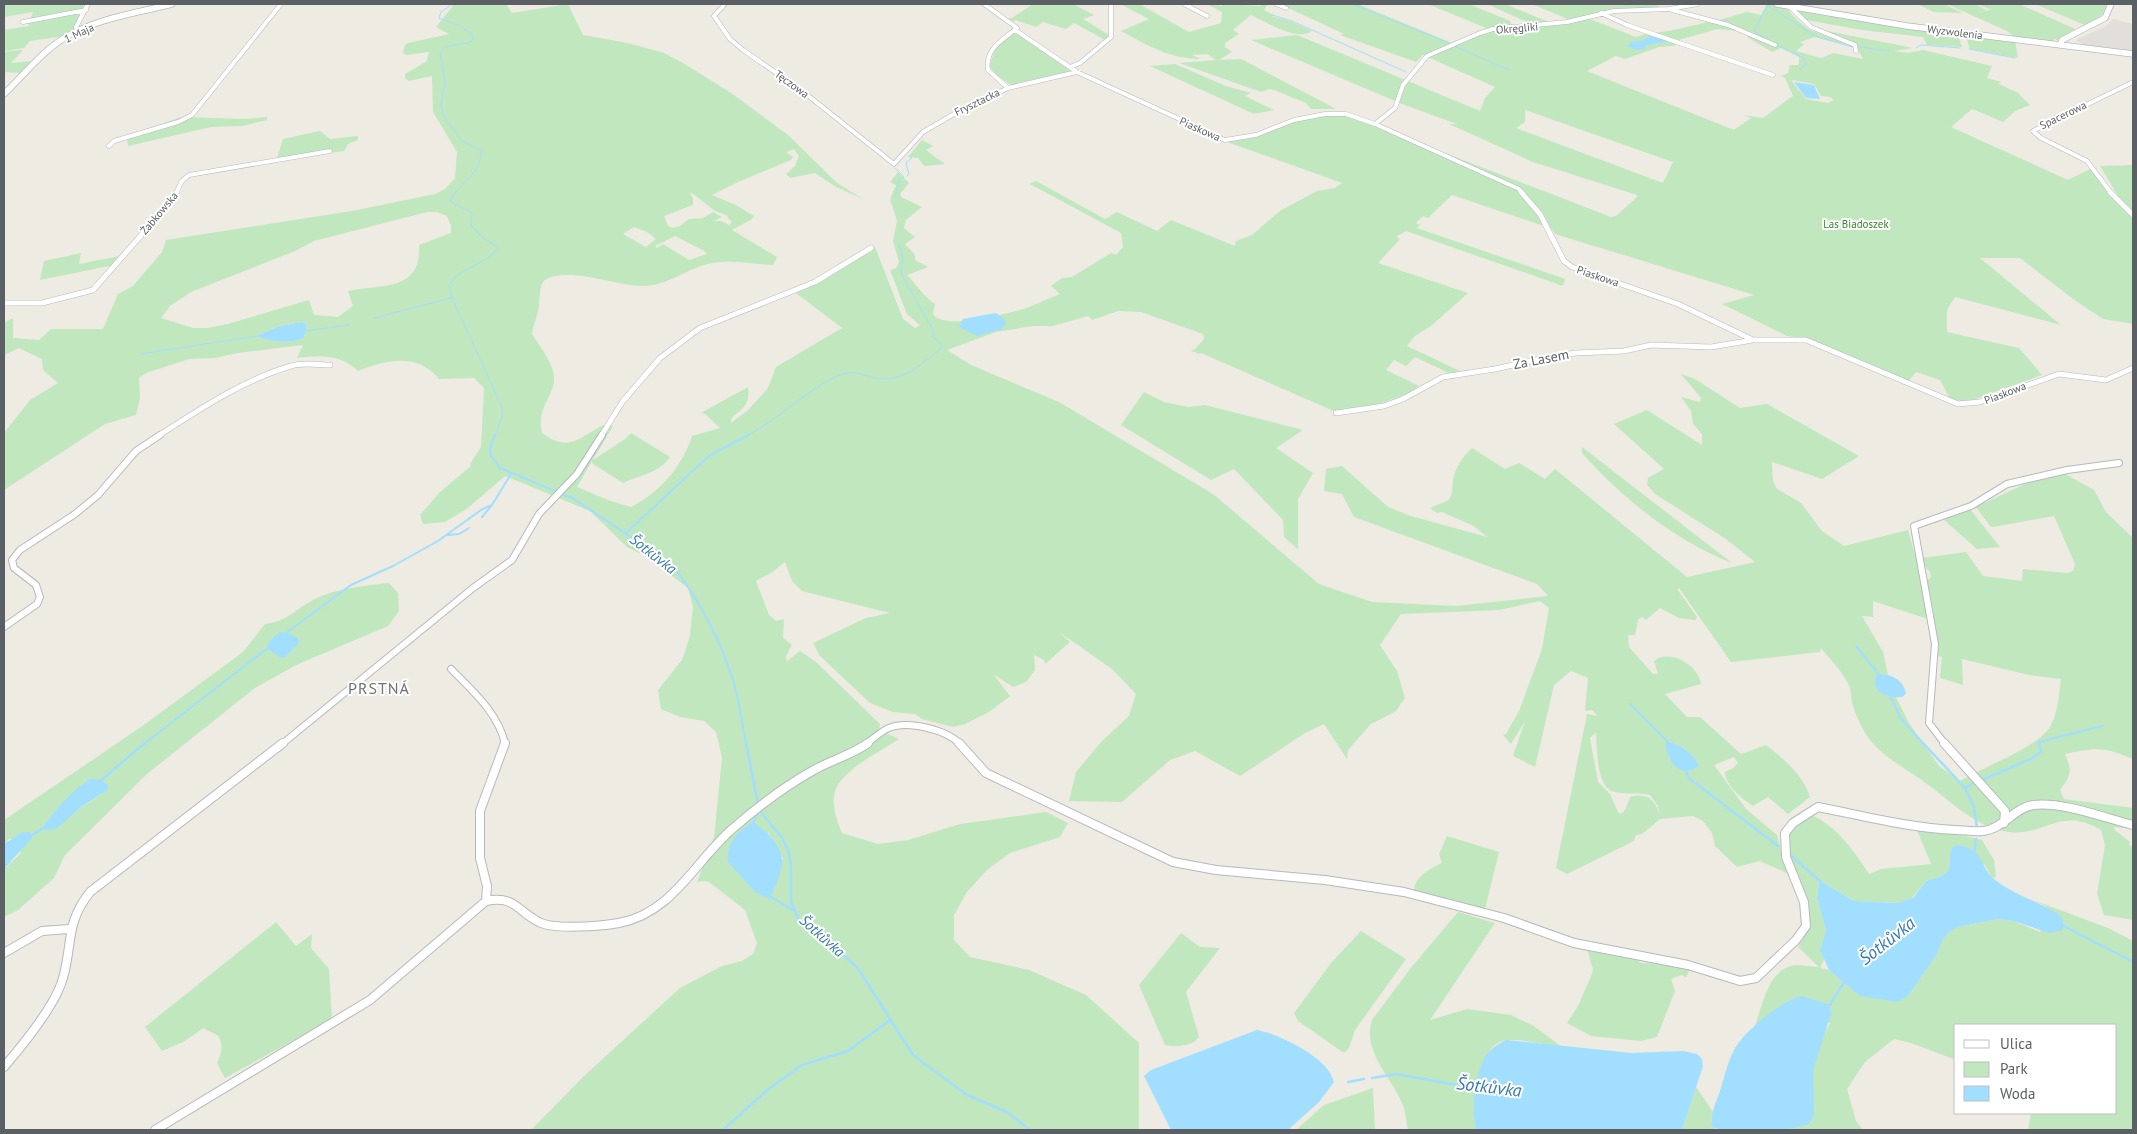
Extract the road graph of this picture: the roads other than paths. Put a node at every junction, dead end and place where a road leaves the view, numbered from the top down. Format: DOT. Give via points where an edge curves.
graph roads {
  1 [pos="88,4"];
  2 [pos="172,4"];
  3 [pos="281,4"];
  4 [pos="725,4"];
  5 [pos="984,4"];
  6 [pos="1111,4"];
  7 [pos="1184,4"];
  8 [pos="1276,4"];
  9 [pos="1698,4"];
  10 [pos="1777,4"];
  11 [pos="2111,4"];
  12 [pos="1789,6"];
  13 [pos="1286,8"];
  14 [pos="1671,9"];
  15 [pos="86,10"];
  16 [pos="1601,13"];
  17 [pos="1207,16"];
  18 [pos="23,22"];
  19 [pos="1015,30"];
  20 [pos="78,31"];
  21 [pos="1775,45"];
  22 [pos="2060,45"];
  23 [pos="1856,51"];
  24 [pos="2133,54"];
  25 [pos="1070,67"];
  26 [pos="1077,72"];
  27 [pos="1773,75"];
  28 [pos="2133,82"];
  29 [pos="1008,88"];
  30 [pos="4,94"];
  31 [pos="1375,124"];
  32 [pos="109,146"];
  33 [pos="330,151"];
  34 [pos="894,164"];
  35 [pos="2133,215"];
  36 [pos="871,248"];
  37 [pos="4,303"];
  38 [pos="1753,340"];
  39 [pos="330,365"];
  40 [pos="2133,368"];
  41 [pos="1336,413"];
  42 [pos="2119,463"];
  43 [pos="4,628"];
  44 [pos="450,669"];
  45 [pos="2004,823"];
  46 [pos="2133,825"];
  47 [pos="486,901"];
  48 [pos="69,929"];
  49 [pos="4,953"];
  50 [pos="4,1068"];
  51 [pos="155,1130"];
  1 -- 15 [label="street"];
  2 -- 20 [label="street, 1 Maja"];
  3 -- 32 [label="street" via="192,115"];
  4 -- 34 [label="street, Tęczowa" via="714,16 730,39 802,90"];
  5 -- 19 [label="street" via="1017,27"];
  6 -- 25 [label="street" via="1111,38 1080,63"];
  7 -- 17 [label="street"];
  8 -- 13 [label="street"];
  9 -- 14 [label="street, Okręgliki"];
  10 -- 12 [label="street, Wyzwolenia"];
  11 -- 22 [label="street" via="2105,18 2062,40"];
  12 -- 22 [label="street, Wyzwolenia" via="1908,26"];
  12 -- 23 [label="street" via="1807,26 1855,45"];
  14 -- 16 [label="street, Okręgliki"];
  14 -- 21 [label="street" via="1728,25"];
  15 -- 18 [label="street"];
  15 -- 20 [label="street" via="76,28"];
  16 -- 27 [label="street"];
  16 -- 31 [label="street, Okręgliki" via="1558,24 1488,30 1434,52 1416,68 1404,85 1395,108"];
  19 -- 25 [label="street"];
  19 -- 29 [label="street" via="997,42 988,61 988,70"];
  20 -- 30 [label="street, 1 Maja" via="56,45"];
  22 -- 24 [label="street, Wyzwolenia"];
  25 -- 26 [label="street, Piaskowa"];
  26 -- 29 [label="street, Frysztacka"];
  26 -- 31 [label="street, Piaskowa" via="1225,140 1256,135 1294,120 1325,114 1346,114"];
  28 -- 35 [label="street, Spacerowa" via="2033,131 2087,162"];
  29 -- 34 [label="street, Frysztacka" via="926,130"];
  31 -- 38 [label="street, Piaskowa" via="1520,189 1540,214 1564,261 1572,267 1670,301"];
  33 -- 37 [label="street, Żabkowska" via="189,175 182,180 163,211 95,288 42,303"];
  36 -- 48 [label="street" via="815,282 691,333 660,358 623,402 583,465 539,514 508,565 473,588 187,820 90,892 80,903"];
  38 -- 40 [label="street, Piaskowa" via="1806,340 1965,405 1989,400 2055,375 2106,382"];
  38 -- 41 [label="street, Za Lasem" via="1711,348 1651,345 1624,351 1549,357 1443,377 1384,406"];
  39 -- 43 [label="street" via="293,365 237,388 136,452 98,494 75,514 20,550 12,560 14,568 36,585 40,597 37,604"];
  42 -- 45 [label="street" via="2014,482 1971,506 1914,526 1935,644 1929,723 2005,811"];
  44 -- 47 [label="street" via="464,681 504,733 505,744 480,811 480,858 487,886"];
  45 -- 46 [label="street" via="2032,805 2060,807"];
  45 -- 47 [label="street" via="1976,831 1906,825 1818,807 1806,813 1785,833 1784,845 1804,902 1806,926 1756,978 1740,981 1688,965 1574,942 1504,918 1404,892 1173,862 986,773 954,738 941,732 904,725 889,728 860,749 814,770 749,815 656,909 619,924 564,926 540,923 517,905 500,898"];
  47 -- 51 [label="street" via="370,1000"];
  48 -- 49 [label="street" via="42,931"];
  48 -- 50 [label="street" via="62,979 37,1028"];
}
